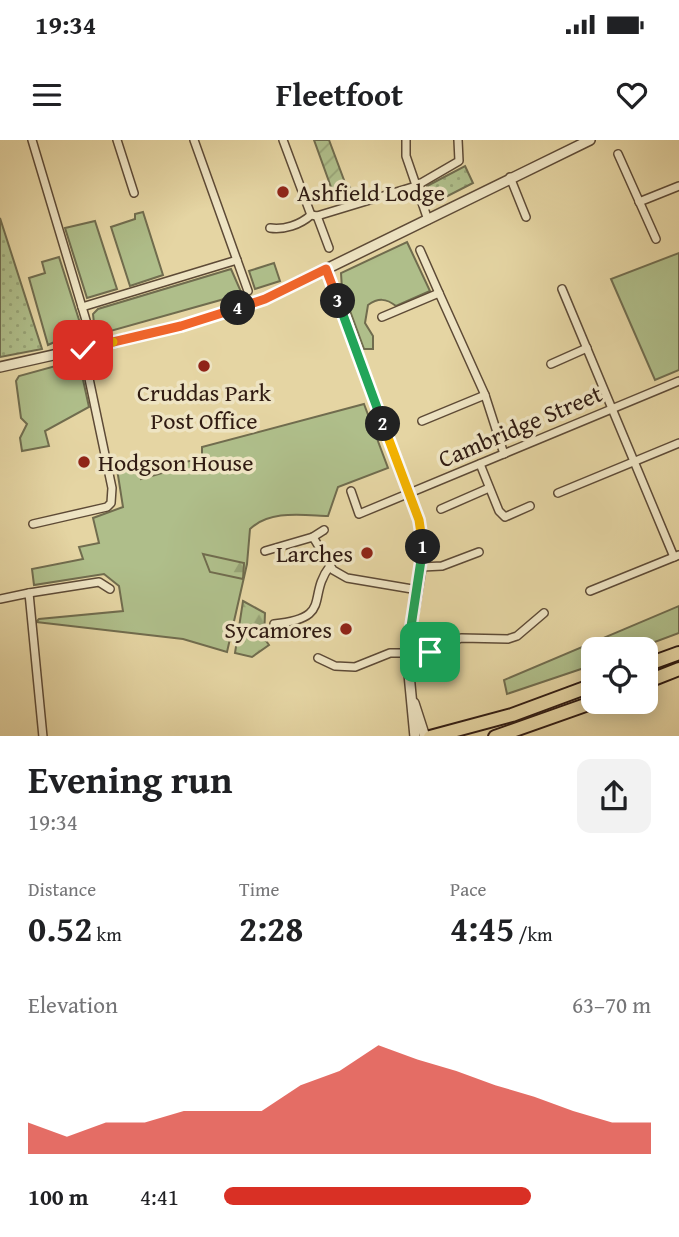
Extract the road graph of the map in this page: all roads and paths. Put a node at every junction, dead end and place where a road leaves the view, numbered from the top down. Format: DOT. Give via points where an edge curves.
graph roads {
  1 [pos="32,140"];
  2 [pos="117,140"];
  3 [pos="194,140"];
  4 [pos="283,140"];
  5 [pos="406,140"];
  6 [pos="458,140"];
  7 [pos="590,140"];
  8 [pos="568,144"];
  9 [pos="618,155"];
  10 [pos="510,177"];
  11 [pos="416,186"];
  12 [pos="679,186"];
  13 [pos="134,193"];
  14 [pos="639,202"];
  15 [pos="314,215"];
  16 [pos="526,217"];
  17 [pos="428,220"];
  18 [pos="270,228"];
  19 [pos="656,239"];
  20 [pos="329,248"];
  21 [pos="420,250"];
  22 [pos="237,260"];
  23 [pos="326,269"];
  24 [pos="562,289"];
  25 [pos="248,291"];
  26 [pos="439,293"];
  27 [pos="82,307"];
  28 [pos="382,317"];
  29 [pos="94,348"];
  30 [pos="587,348"];
  31 [pos="83,350"];
  32 [pos="551,364"];
  33 [pos="0,367"];
  34 [pos="679,381"];
  35 [pos="485,395"];
  36 [pos="612,409"];
  37 [pos="422,421"];
  38 [pos="679,443"];
  39 [pos="504,454"];
  40 [pos="634,462"];
  41 [pos="480,464"];
  42 [pos="489,488"];
  43 [pos="351,491"];
  44 [pos="558,493"];
  45 [pos="408,494"];
  46 [pos="530,506"];
  47 [pos="441,509"];
  48 [pos="33,524"];
  49 [pos="324,530"];
  50 [pos="313,537"];
  51 [pos="265,551"];
  52 [pos="479,552"];
  53 [pos="676,556"];
  54 [pos="330,566"];
  55 [pos="422,567"];
  56 [pos="110,589"];
  57 [pos="418,590"];
  58 [pos="590,591"];
  59 [pos="29,593"];
  60 [pos="0,599"];
  61 [pos="544,613"];
  62 [pos="274,624"];
  63 [pos="407,653"];
  64 [pos="679,653"];
  65 [pos="318,658"];
  66 [pos="658,661"];
  67 [pos="678,670"];
  68 [pos="658,678"];
  69 [pos="581,689"];
  70 [pos="412,698"];
  71 [pos="581,707"];
  72 [pos="43,736"];
  73 [pos="415,736"];
  74 [pos="428,736"];
  75 [pos="432,736"];
  76 [pos="498,736"];
  1 -- 27 [label="street"];
  2 -- 13 [label="street"];
  3 -- 22 [label="street"];
  4 -- 15 [label="street"];
  5 -- 11 [label="street"];
  6 -- 11 [label="street" via="459,161"];
  7 -- 8 [label="street"];
  8 -- 10 [label="street"];
  9 -- 14 [label="street"];
  10 -- 16 [label="street"];
  10 -- 17 [label="street"];
  11 -- 15 [label="street"];
  11 -- 17 [label="street"];
  12 -- 14 [label="street"];
  14 -- 19 [label="street"];
  15 -- 18 [label="street" via="280,229"];
  15 -- 20 [label="street"];
  17 -- 23 [label="street"];
  21 -- 26 [label="street"];
  22 -- 25 [label="street"];
  22 -- 27 [label="street"];
  23 -- 29 [label="street" via="265,299"];
  23 -- 45 [label="street"];
  24 -- 30 [label="street"];
  26 -- 28 [label="street"];
  26 -- 35 [label="street"];
  27 -- 29 [label="street"];
  29 -- 31 [label="street"];
  30 -- 32 [label="street"];
  30 -- 36 [label="street"];
  31 -- 33 [label="street"];
  31 -- 48 [label="street" via="112,488 111,503"];
  34 -- 36 [label="street, Cambridge Street"];
  35 -- 37 [label="street"];
  35 -- 39 [label="street"];
  36 -- 39 [label="street, Cambridge Street"];
  36 -- 40 [label="street"];
  38 -- 40 [label="street"];
  39 -- 41 [label="street, Cambridge Street"];
  40 -- 44 [label="street"];
  40 -- 53 [label="street"];
  41 -- 42 [label="street"];
  41 -- 45 [label="street, Cambridge Street"];
  42 -- 46 [label="street" via="505,517"];
  42 -- 47 [label="street"];
  43 -- 45 [label="street, Cambridge Street" via="359,514"];
  45 -- 55 [label="street" via="421,530"];
  49 -- 50 [label="street"];
  50 -- 51 [label="street"];
  50 -- 54 [label="street"];
  52 -- 55 [label="street" via="442,566"];
  53 -- 58 [label="street"];
  54 -- 57 [label="street" via="347,578"];
  54 -- 62 [label="street" via="323,575 317,606 306,616"];
  55 -- 57 [label="street"];
  56 -- 59 [label="street" via="99,582"];
  57 -- 63 [label="street"];
  59 -- 60 [label="street"];
  59 -- 72 [label="street"];
  61 -- 63 [label="street" via="508,639 461,638 427,653"];
  63 -- 65 [label="street" via="390,653 350,668"];
  63 -- 70 [label="street"];
  64 -- 66 [label="main road"];
  67 -- 68 [label="main road"];
  69 -- 75 [label="main road" via="512,715"];
  70 -- 73 [label="street"];
  70 -- 74 [label="street"];
  71 -- 76 [label="main road"];
}
